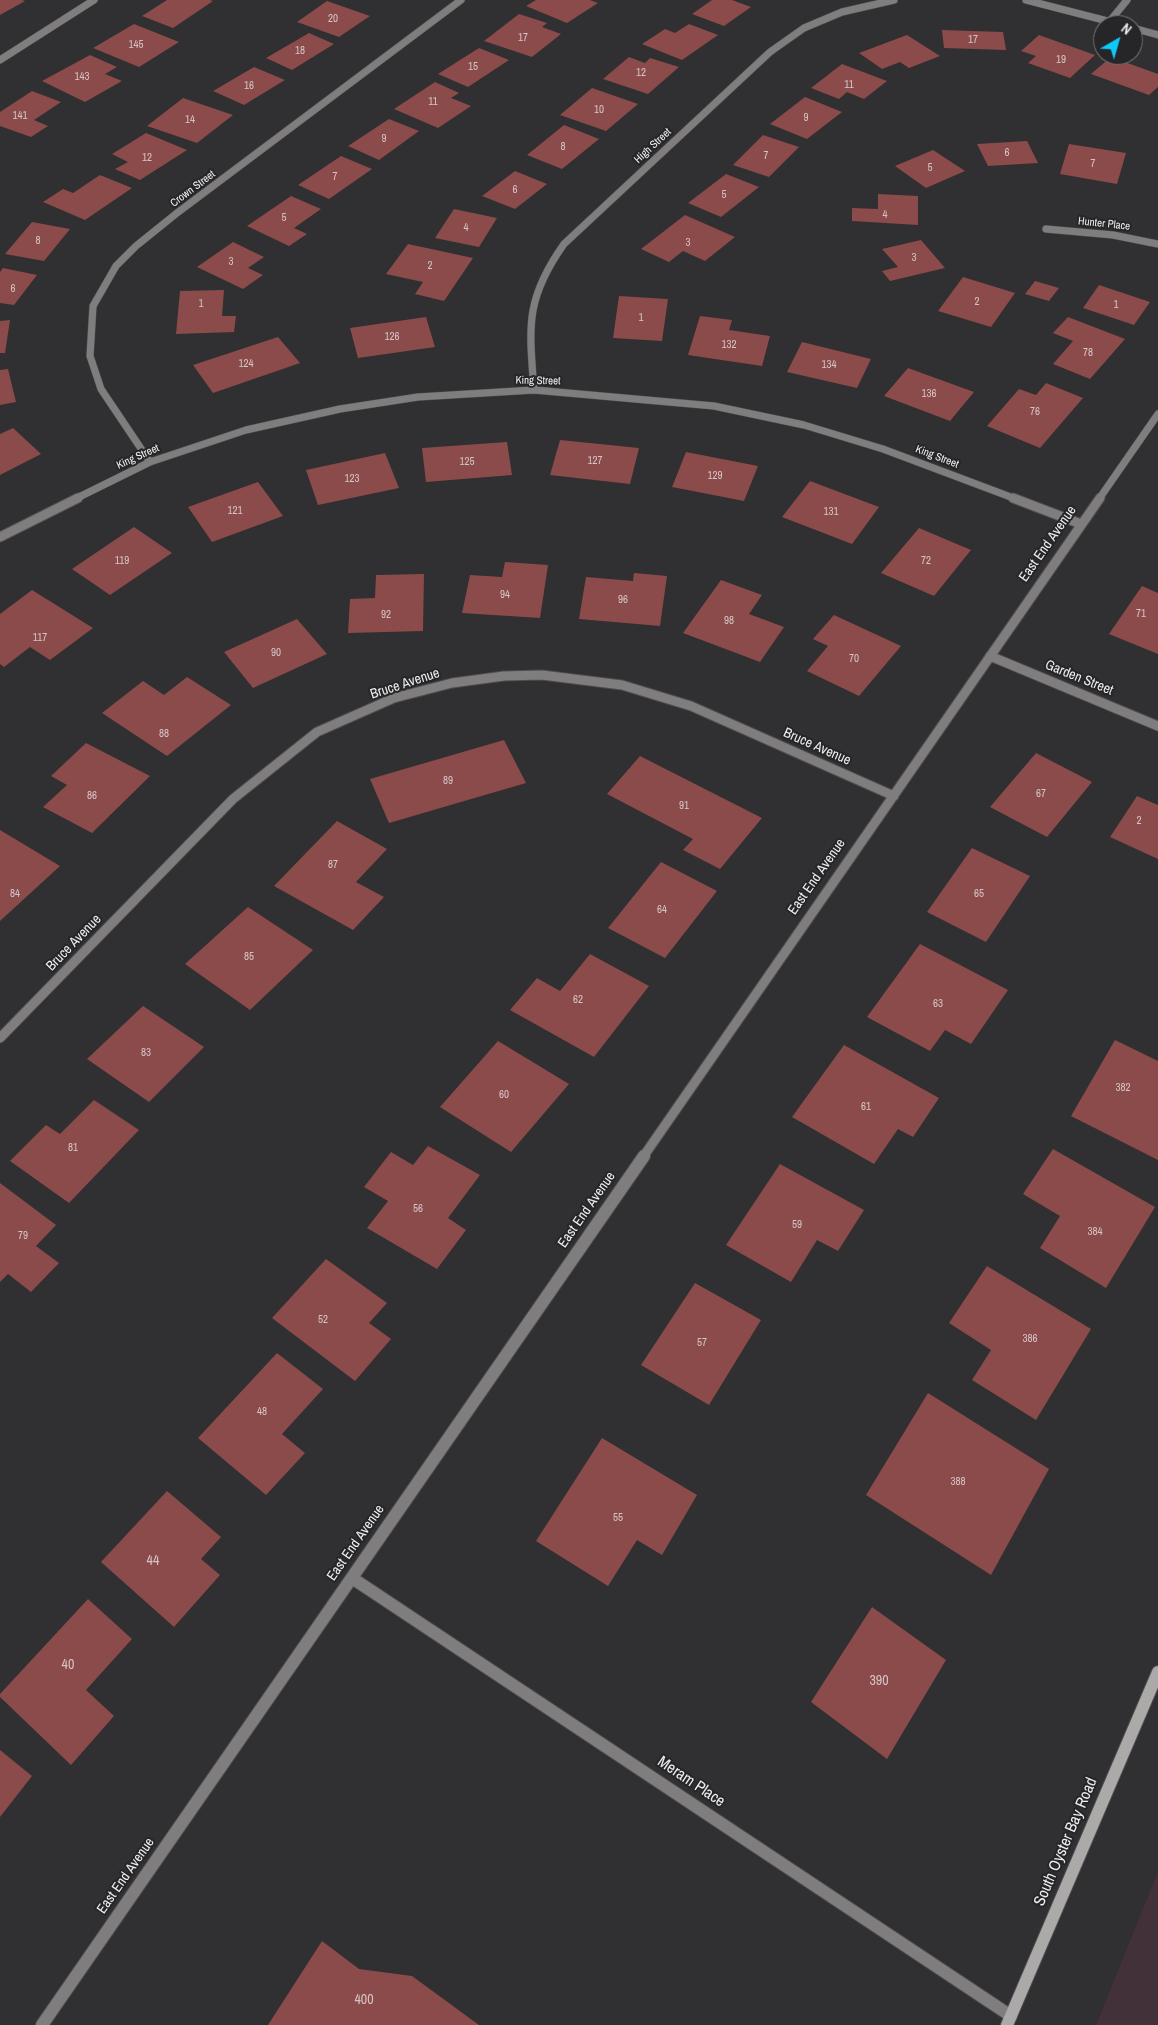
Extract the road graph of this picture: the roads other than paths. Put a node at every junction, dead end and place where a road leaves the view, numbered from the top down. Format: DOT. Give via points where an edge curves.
graph roads {
  1 [pos="94,0"];
  2 [pos="461,0"];
  3 [pos="894,0"];
  4 [pos="1026,0"];
  5 [pos="1127,0"];
  6 [pos="1115,15"];
  7 [pos="1093,17"];
  8 [pos="1143,31"];
  9 [pos="1158,35"];
  10 [pos="0,60"];
  11 [pos="1046,229"];
  12 [pos="1158,244"];
  13 [pos="534,390"];
  14 [pos="1158,414"];
  15 [pos="150,462"];
  16 [pos="1081,524"];
  17 [pos="0,537"];
  18 [pos="990,656"];
  19 [pos="1158,726"];
  20 [pos="894,796"];
  21 [pos="0,1038"];
  22 [pos="352,1578"];
  23 [pos="1158,1672"];
  24 [pos="1009,2020"];
  25 [pos="42,2025"];
  1 -- 10 [label="street"];
  2 -- 15 [label="street, Crown Street" via="170,218 116,266 93,306 90,356 101,388"];
  3 -- 13 [label="street, High Street" via="842,12 804,28 770,52 564,244 548,267 533,305"];
  4 -- 7 [label="street"];
  5 -- 6 [label="street"];
  8 -- 9 [label="street"];
  11 -- 12 [label="street, Hunter Place" via="1113,235"];
  13 -- 15 [label="street, King Street" via="418,397 340,409 246,430"];
  13 -- 16 [label="street, King Street" via="714,406 804,425 884,449"];
  14 -- 16 [label="street, East End Avenue"];
  15 -- 17 [label="street, King Street"];
  16 -- 18 [label="street, East End Avenue"];
  18 -- 19 [label="street, Garden Street"];
  18 -- 20 [label="street, East End Avenue"];
  20 -- 21 [label="street, Bruce Avenue" via="691,706 622,684 542,675 504,676 452,683 394,698 317,732 233,799"];
  20 -- 22 [label="street, East End Avenue"];
  22 -- 24 [label="street, Meram Place"];
  22 -- 25 [label="street, East End Avenue"];
  23 -- 24 [label="main road, South Oyster Bay Road"];
}
